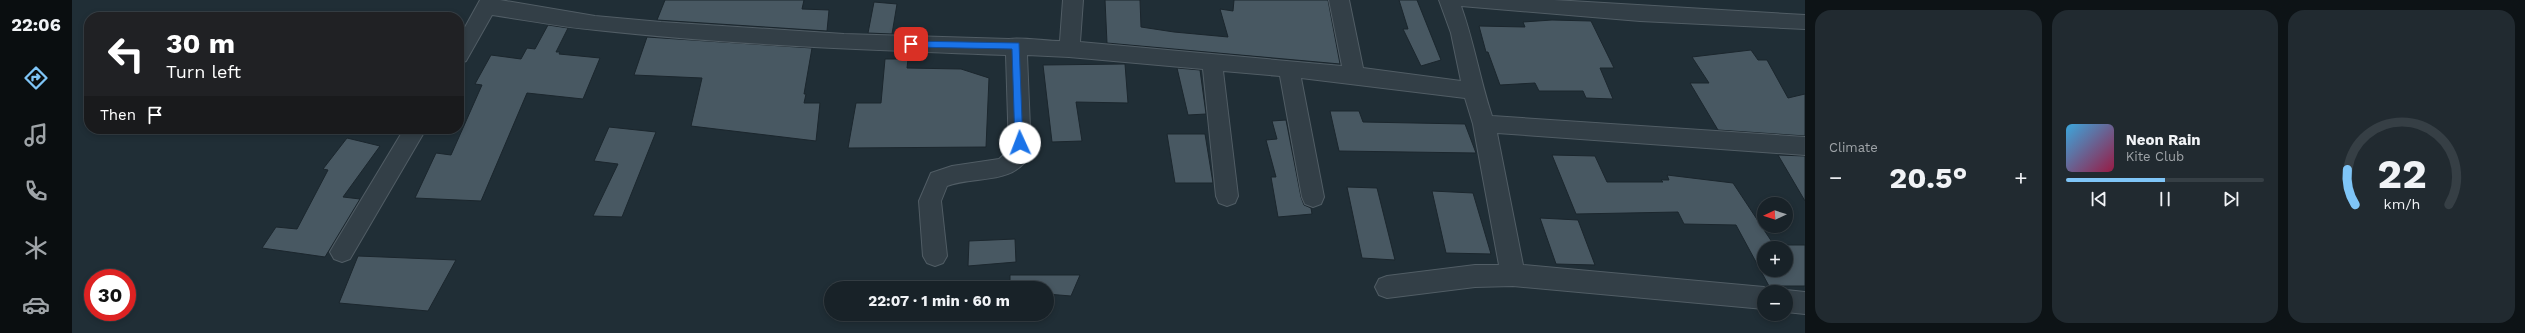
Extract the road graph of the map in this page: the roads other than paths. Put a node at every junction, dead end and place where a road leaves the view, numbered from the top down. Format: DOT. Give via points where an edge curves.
graph roads {
  1 [pos="1073,0"];
  2 [pos="1339,0"];
  3 [pos="1449,0"];
  4 [pos="1464,0"];
  5 [pos="1722,0"];
  6 [pos="489,3"];
  7 [pos="1733,18"];
  8 [pos="1805,22"];
  9 [pos="1016,46"];
  10 [pos="464,47"];
  11 [pos="1069,49"];
  12 [pos="1212,62"];
  13 [pos="1289,69"];
  14 [pos="1354,75"];
  15 [pos="1473,91"];
  16 [pos="1484,124"];
  17 [pos="412,134"];
  18 [pos="1805,146"];
  19 [pos="1227,196"];
  20 [pos="1313,197"];
  21 [pos="342,252"];
  22 [pos="935,256"];
  23 [pos="1513,275"];
  24 [pos="1387,287"];
  25 [pos="1757,297"];
  26 [pos="1793,302"];
  27 [pos="1805,303"];
  1 -- 11 [label="street"];
  2 -- 14 [label="street"];
  3 -- 15 [label="street" via="1461,33"];
  4 -- 7 [label="street" via="1640,14"];
  5 -- 7 [label="street"];
  6 -- 9 [label="street" via="595,23 661,29 844,42"];
  6 -- 10 [label="street"];
  7 -- 8 [label="street"];
  9 -- 11 [label="street"];
  9 -- 22 [label="street" via="1020,153 1005,167 952,175 939,180 930,202"];
  11 -- 12 [label="street"];
  12 -- 13 [label="street"];
  12 -- 19 [label="street"];
  13 -- 14 [label="street"];
  13 -- 20 [label="street"];
  14 -- 15 [label="street"];
  15 -- 16 [label="street"];
  16 -- 18 [label="street"];
  16 -- 23 [label="street"];
  17 -- 21 [label="street"];
  23 -- 24 [label="street" via="1475,276"];
  23 -- 25 [label="street"];
  26 -- 27 [label="street"];
}
